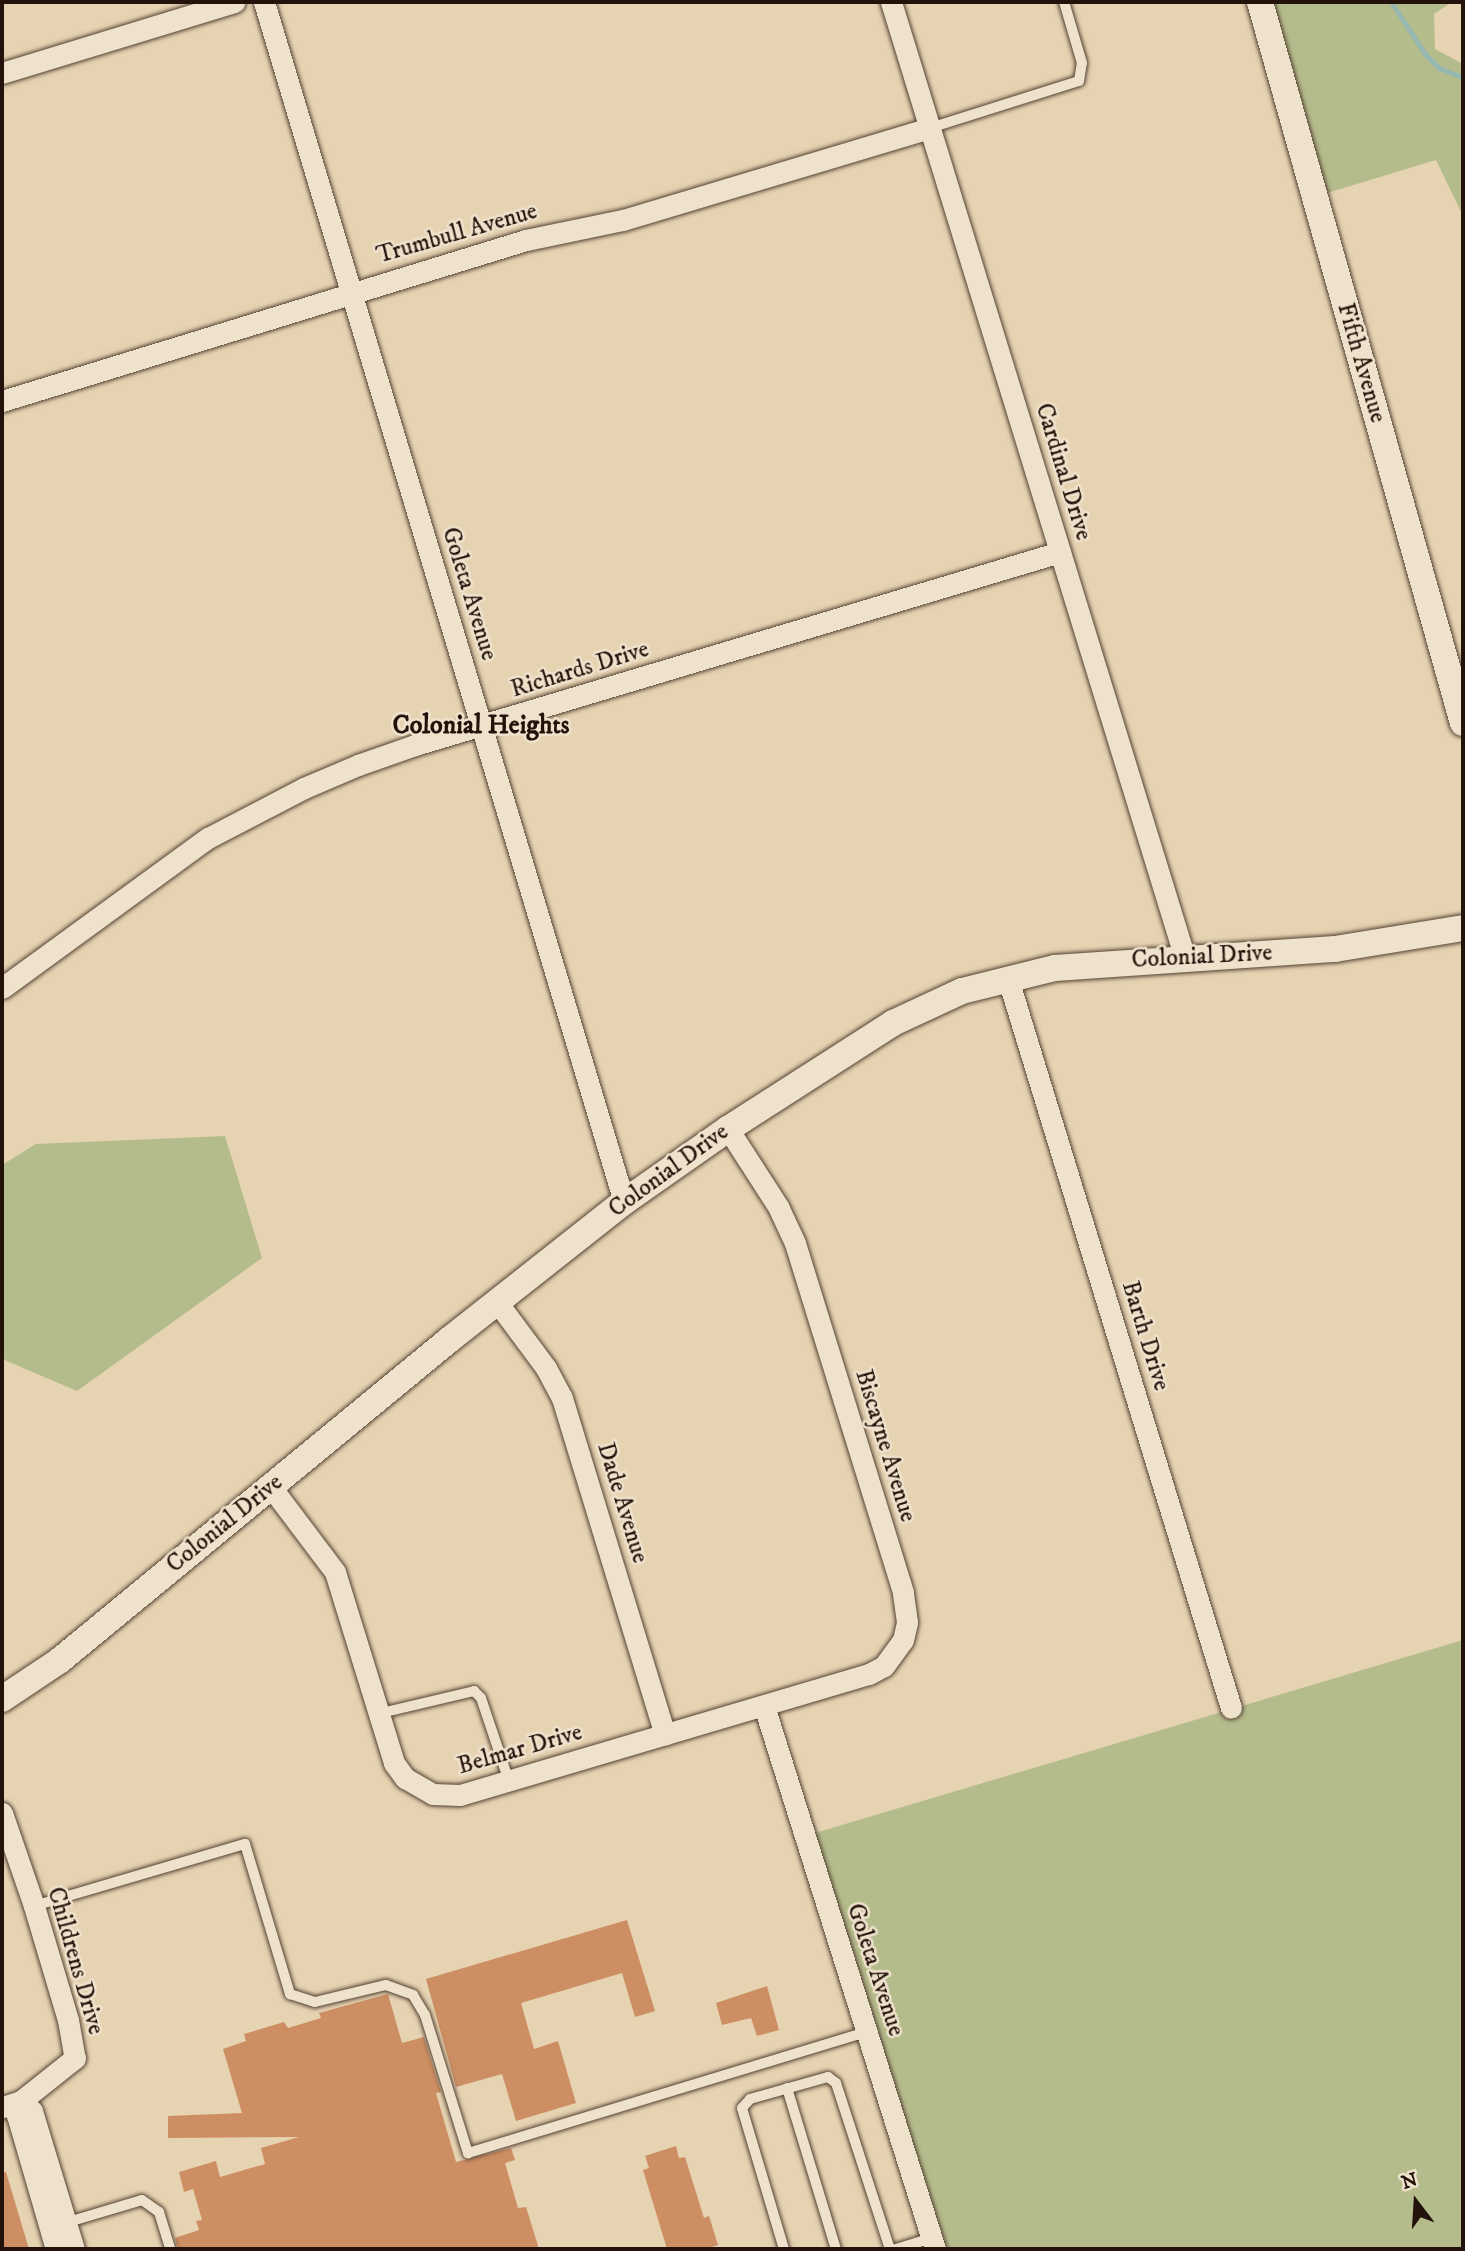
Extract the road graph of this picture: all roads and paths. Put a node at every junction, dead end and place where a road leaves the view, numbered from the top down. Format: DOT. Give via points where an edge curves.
graph roads {
  1 [pos="234,2"];
  2 [pos="264,2"];
  3 [pos="891,2"];
  4 [pos="1064,2"];
  5 [pos="1260,2"];
  6 [pos="2,73"];
  7 [pos="930,128"];
  8 [pos="351,292"];
  9 [pos="2,401"];
  10 [pos="1060,552"];
  11 [pos="1463,723"];
  12 [pos="481,726"];
  13 [pos="1463,928"];
  14 [pos="1185,958"];
  15 [pos="1008,979"];
  16 [pos="2,988"];
  17 [pos="728,1129"];
  18 [pos="624,1202"];
  19 [pos="497,1302"];
  20 [pos="271,1487"];
  21 [pos="2,1699"];
  22 [pos="764,1706"];
  23 [pos="1231,1708"];
  24 [pos="377,1714"];
  25 [pos="665,1735"];
  26 [pos="509,1781"];
  27 [pos="2,1813"];
  28 [pos="34,1906"];
  29 [pos="867,2032"];
  30 [pos="787,2088"];
  31 [pos="11,2104"];
  32 [pos="58,2225"];
  33 [pos="933,2244"];
  34 [pos="56,2249"];
  35 [pos="74,2249"];
  36 [pos="170,2249"];
  37 [pos="785,2249"];
  38 [pos="836,2249"];
  39 [pos="890,2249"];
  40 [pos="896,2249"];
  1 -- 6 [label="street"];
  2 -- 8 [label="street, Goleta Avenue"];
  3 -- 7 [label="street, Cardinal Drive"];
  4 -- 7 [label="lane" via="1082,63 1079,81"];
  5 -- 11 [label="street, Fifth Avenue"];
  7 -- 8 [label="street, Trumbull Avenue" via="623,220 526,240"];
  7 -- 10 [label="street, Cardinal Drive"];
  8 -- 9 [label="street, Trumbull Avenue"];
  8 -- 12 [label="street, Goleta Avenue"];
  10 -- 12 [label="street, Richards Drive"];
  10 -- 14 [label="street, Cardinal Drive"];
  12 -- 16 [label="street, Richards Drive" via="358,765 236,821"];
  12 -- 18 [label="street, Goleta Avenue"];
  13 -- 14 [label="street, Colonial Drive" via="1335,948"];
  14 -- 15 [label="street, Colonial Drive" via="1072,966"];
  15 -- 17 [label="street, Colonial Drive" via="962,991 893,1023"];
  15 -- 23 [label="street, Barth Drive"];
  17 -- 18 [label="street, Colonial Drive"];
  17 -- 22 [label="street, Biscayne Avenue" via="795,1243 907,1608 903,1640 884,1666"];
  18 -- 19 [label="street, Colonial Drive"];
  19 -- 20 [label="street, Colonial Drive"];
  19 -- 25 [label="street, Dade Avenue" via="546,1368 562,1398"];
  20 -- 21 [label="street, Colonial Drive" via="59,1661"];
  20 -- 24 [label="street, Belmar Drive" via="335,1572"];
  22 -- 25 [label="street, Belmar Drive"];
  22 -- 29 [label="street, Goleta Avenue"];
  24 -- 26 [label="street, Belmar Drive" via="394,1763 419,1788 433,1794 460,1795"];
  24 -- 26 [label="lane" via="474,1691 481,1698"];
  25 -- 26 [label="street, Belmar Drive"];
  27 -- 28 [label="street, Childrens Drive"];
  28 -- 29 [label="lane" via="245,1844 290,1994 315,2002 386,1985 413,1995 425,2015 468,2153"];
  28 -- 31 [label="street, Childrens Drive" via="75,2058"];
  29 -- 33 [label="street, Goleta Avenue"];
  30 -- 37 [label="lane" via="750,2099 742,2108"];
  30 -- 38 [label="lane"];
  30 -- 39 [label="lane" via="822,2077 834,2080"];
  31 -- 32 [label="street, Childrens Drive" via="32,2110"];
  32 -- 34 [label="street, Childrens Drive"];
  32 -- 35 [label="street, Childrens Drive"];
  32 -- 36 [label="lane" via="142,2200 159,2212"];
  33 -- 40 [label="lane"];
}
